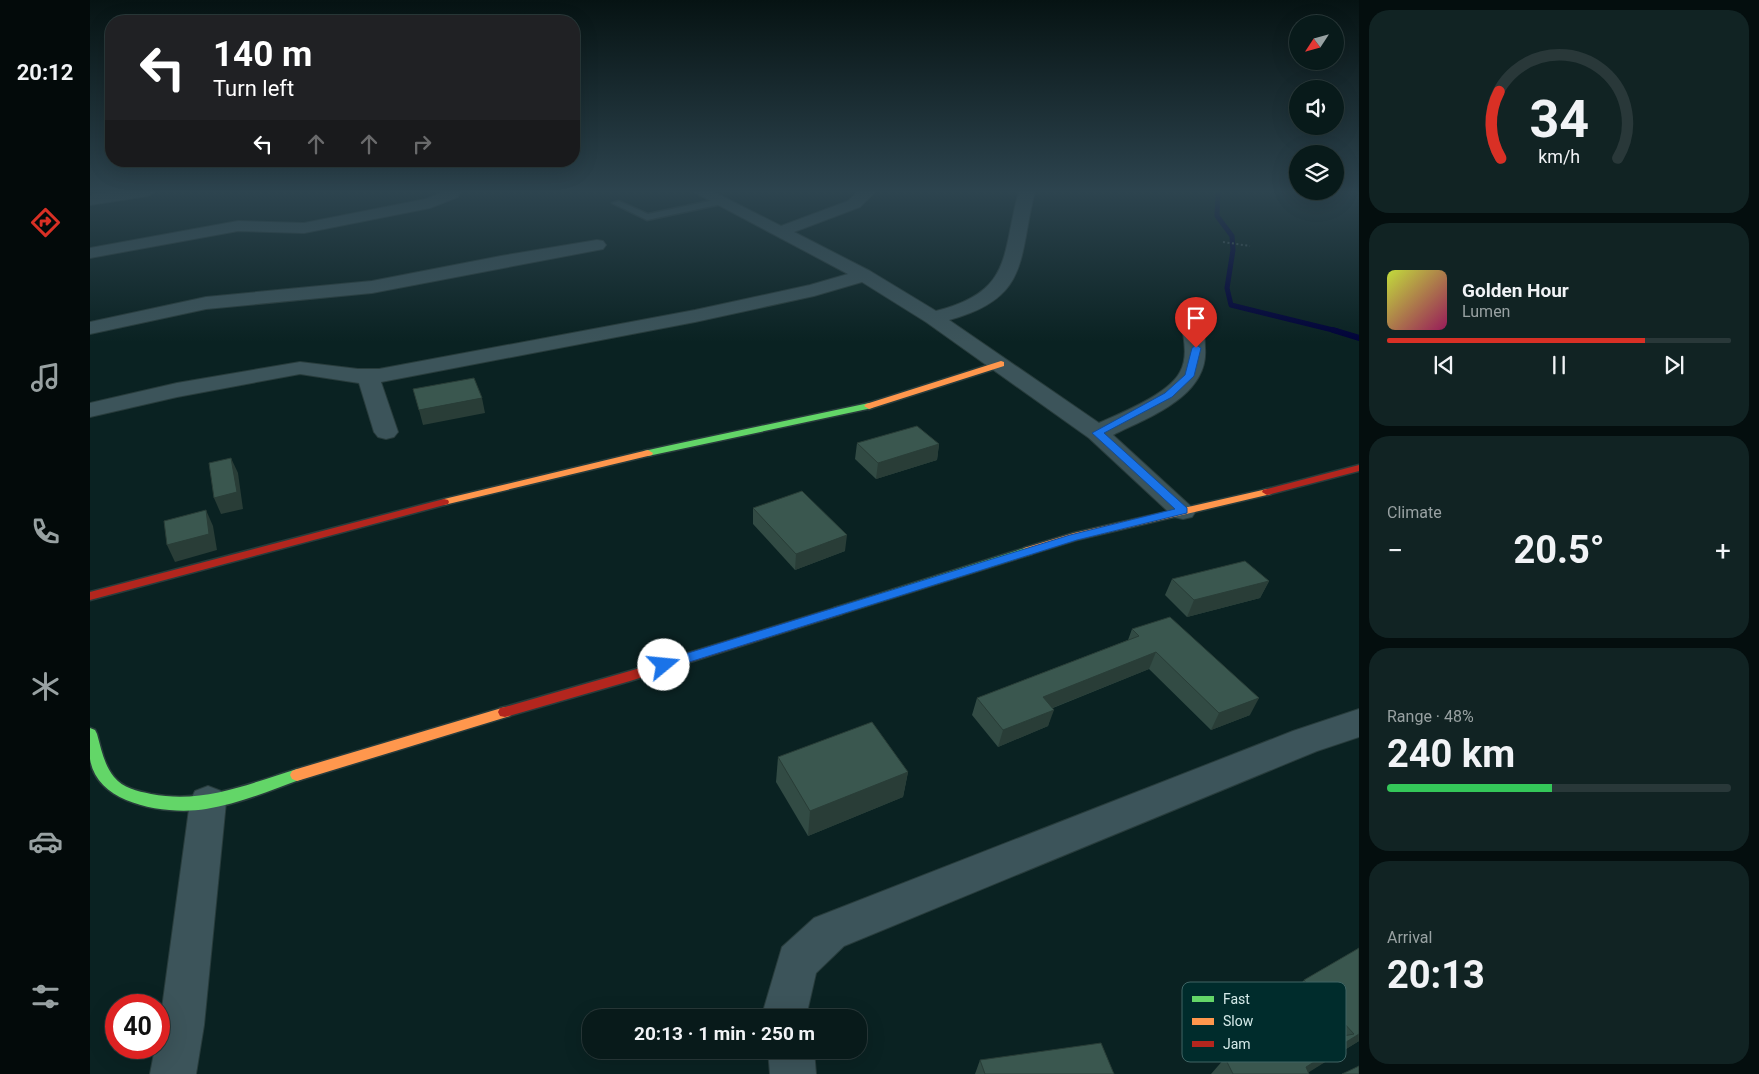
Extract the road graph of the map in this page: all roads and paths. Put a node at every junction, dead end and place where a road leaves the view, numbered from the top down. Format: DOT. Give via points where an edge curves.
graph roads {
  1 [pos="155,241"];
  2 [pos="797,241"];
  3 [pos="1017,241"];
  4 [pos="1222,242"];
  5 [pos="597,245"];
  6 [pos="1250,246"];
  7 [pos="90,253"];
  8 [pos="864,275"];
  9 [pos="933,318"];
  10 [pos="1192,326"];
  11 [pos="90,328"];
  12 [pos="1001,364"];
  13 [pos="368,377"];
  14 [pos="90,410"];
  15 [pos="386,432"];
  16 [pos="1097,433"];
  17 [pos="1359,468"];
  18 [pos="1183,510"];
  19 [pos="90,596"];
  20 [pos="1359,723"];
  21 [pos="90,734"];
  22 [pos="95,770"];
  23 [pos="208,802"];
  24 [pos="786,1009"];
  25 [pos="792,1059"];
  26 [pos="173,1074"];
  27 [pos="793,1074"];
  1 -- 7 [label="street"];
  2 -- 8 [label="street"];
  3 -- 9 [label="street" via="1013,260 1002,281 984,301 963,311"];
  4 -- 6 [label="path"];
  5 -- 11 [label="street" via="372,287 206,303"];
  8 -- 9 [label="street"];
  8 -- 13 [label="street" via="814,290 695,316"];
  9 -- 12 [label="street"];
  10 -- 16 [label="street" via="1196,348 1190,376 1168,395"];
  12 -- 16 [label="street"];
  12 -- 19 [label="street" via="876,404 791,425 709,438 597,464"];
  13 -- 14 [label="street" via="300,368 177,390"];
  13 -- 15 [label="street"];
  16 -- 18 [label="street"];
  17 -- 18 [label="street"];
  18 -- 23 [label="street" via="1074,537 648,670"];
  20 -- 24 [label="street" via="829,932 797,962"];
  21 -- 22 [label="street"];
  22 -- 23 [label="street" via="114,787 144,798 183,804"];
  23 -- 26 [label="street" via="182,1025"];
  25 -- 27 [label="street"];
}
